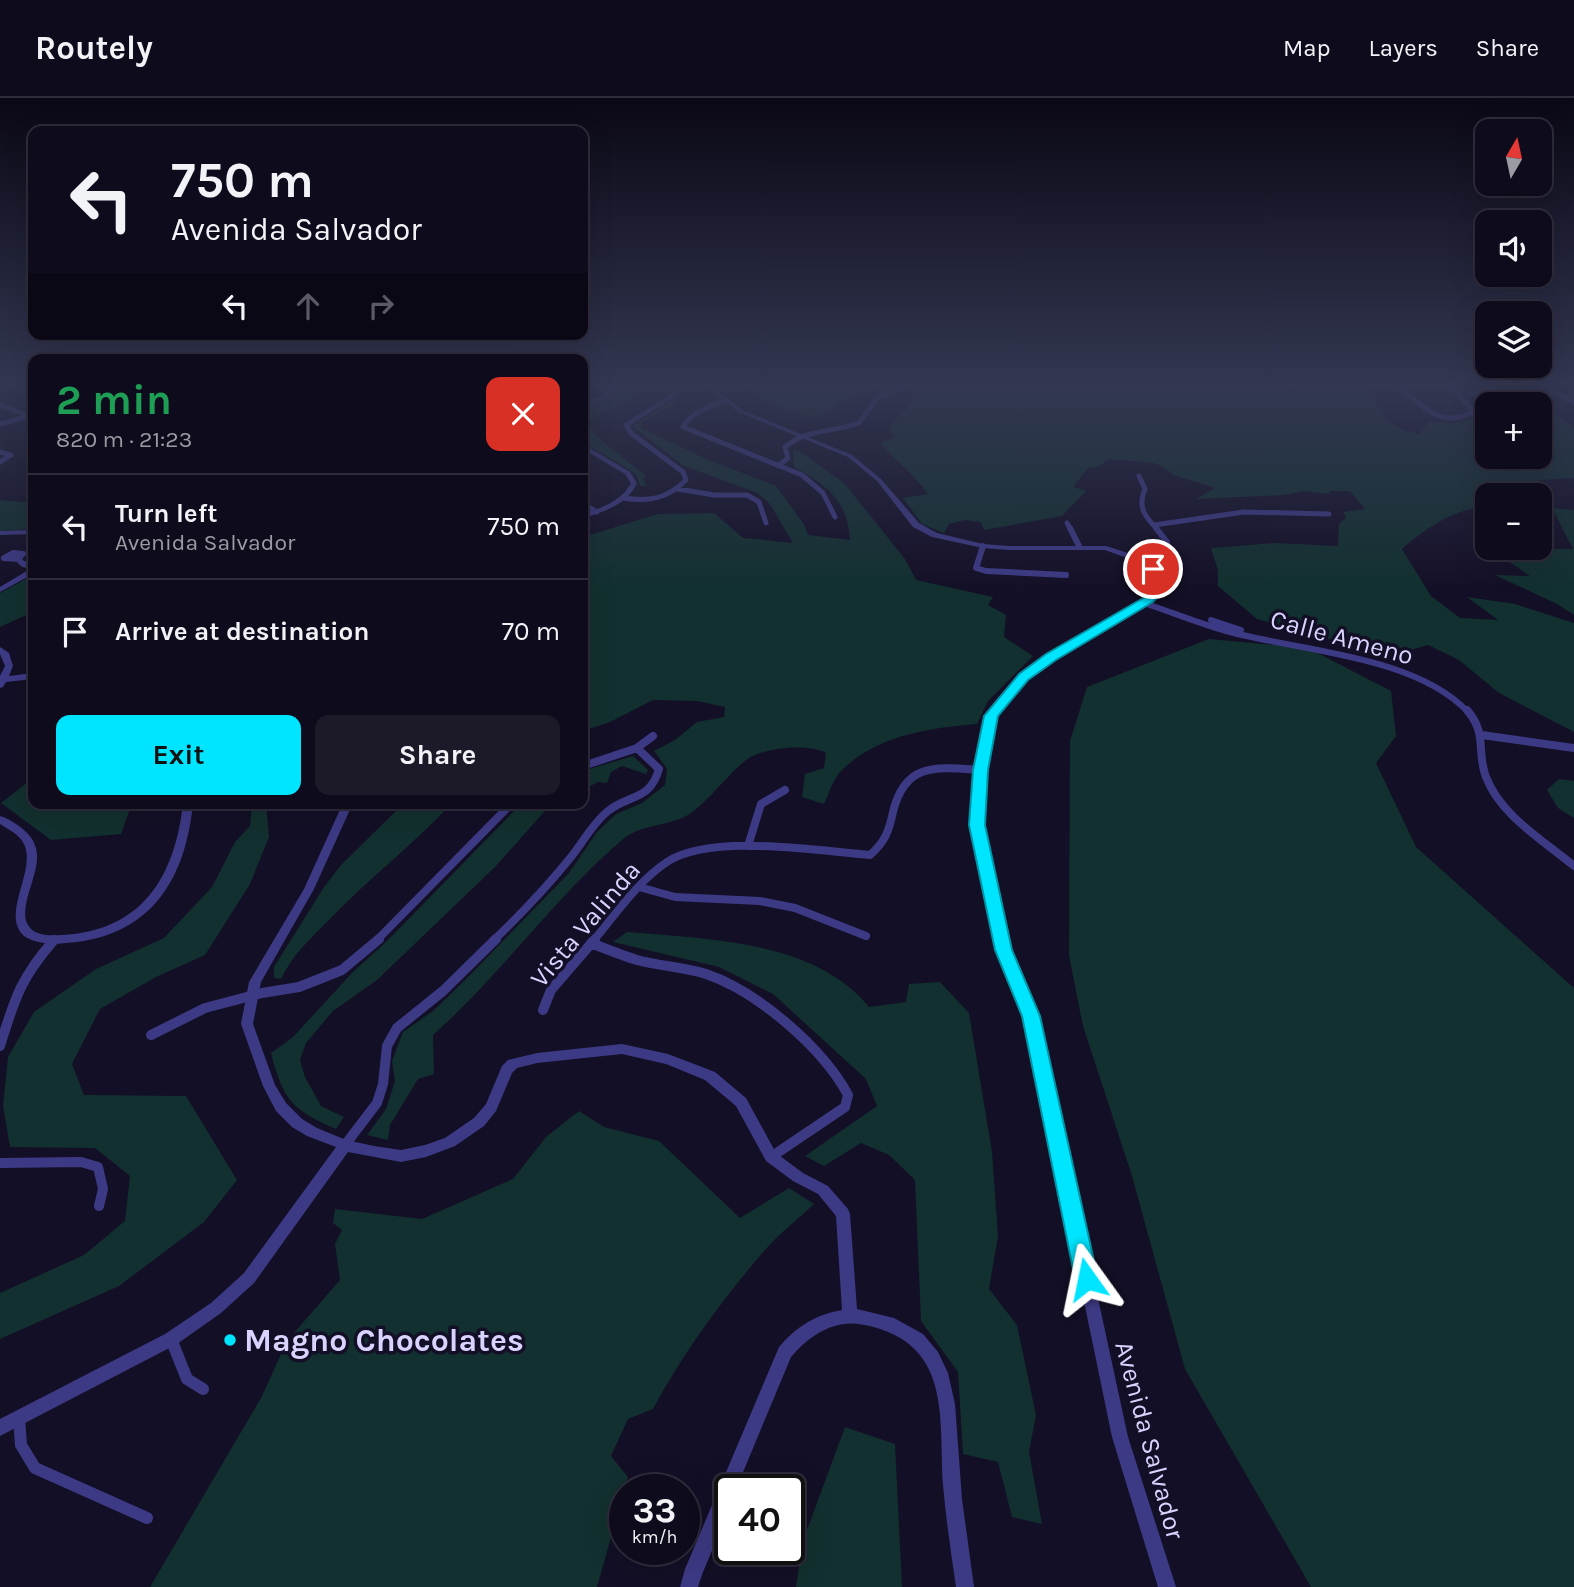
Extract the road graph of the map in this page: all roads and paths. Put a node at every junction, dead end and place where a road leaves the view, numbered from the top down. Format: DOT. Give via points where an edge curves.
graph roads {
  1 [pos="5,453"];
  2 [pos="595,453"];
  3 [pos="658,453"];
  4 [pos="748,453"];
  5 [pos="787,453"];
  6 [pos="844,453"];
  7 [pos="0,462"];
  8 [pos="778,466"];
  9 [pos="1139,476"];
  10 [pos="678,489"];
  11 [pos="623,498"];
  12 [pos="588,507"];
  13 [pos="597,512"];
  14 [pos="1329,514"];
  15 [pos="588,515"];
  16 [pos="835,517"];
  17 [pos="766,523"];
  18 [pos="1067,523"];
  19 [pos="1154,524"];
  20 [pos="28,532"];
  21 [pos="0,533"];
  22 [pos="983,546"];
  23 [pos="1079,546"];
  24 [pos="21,560"];
  25 [pos="1144,561"];
  26 [pos="28,562"];
  27 [pos="28,574"];
  28 [pos="1066,575"];
  29 [pos="0,590"];
  30 [pos="1147,601"];
  31 [pos="0,650"];
  32 [pos="28,677"];
  33 [pos="3,682"];
  34 [pos="1482,735"];
  35 [pos="653,736"];
  36 [pos="637,748"];
  37 [pos="1574,748"];
  38 [pos="588,764"];
  39 [pos="980,770"];
  40 [pos="785,790"];
  41 [pos="187,809"];
  42 [pos="345,809"];
  43 [pos="506,809"];
  44 [pos="1,821"];
  45 [pos="748,846"];
  46 [pos="1574,866"];
  47 [pos="639,887"];
  48 [pos="866,936"];
  49 [pos="54,940"];
  50 [pos="591,943"];
  51 [pos="251,996"];
  52 [pos="542,1010"];
  53 [pos="151,1035"];
  54 [pos="0,1046"];
  55 [pos="345,1146"];
  56 [pos="771,1157"];
  57 [pos="0,1163"];
  58 [pos="99,1206"];
  59 [pos="850,1316"];
  60 [pos="171,1339"];
  61 [pos="203,1389"];
  62 [pos="19,1418"];
  63 [pos="0,1428"];
  64 [pos="147,1518"];
  65 [pos="689,1587"];
  66 [pos="965,1587"];
  67 [pos="1167,1587"];
  1 -- 7 [label="street" via="11,455"];
  2 -- 11 [label="street" via="633,478 633,489"];
  3 -- 10 [label="street" via="683,472 686,480"];
  4 -- 8 [label="street"];
  5 -- 8 [label="street"];
  6 -- 22 [label="street" via="868,469 916,525 935,535"];
  8 -- 16 [label="street" via="817,484"];
  9 -- 19 [label="street" via="1145,489 1140,508"];
  10 -- 11 [label="street" via="666,498 646,502"];
  10 -- 17 [label="street" via="747,495 759,502"];
  11 -- 13 [label="street"];
  12 -- 13 [label="street"];
  13 -- 15 [label="street"];
  14 -- 19 [label="street" via="1244,512"];
  18 -- 23 [label="street"];
  19 -- 25 [label="street" via="1167,542 1163,552"];
  20 -- 21 [label="street"];
  22 -- 23 [label="street"];
  22 -- 28 [label="street" via="976,568"];
  23 -- 25 [label="street" via="1106,548"];
  24 -- 26 [label="street"];
  25 -- 30 [label="street" via="1159,577 1159,589"];
  27 -- 29 [label="street"];
  30 -- 34 [label="street, Calle Ameno" via="1226,631 1372,662 1433,685 1466,709"];
  30 -- 39 [label="street, Avenida Salvador" via="1024,677 991,716"];
  31 -- 33 [label="street" via="9,666"];
  32 -- 33 [label="street"];
  34 -- 37 [label="street"];
  34 -- 46 [label="street" via="1485,775 1502,805"];
  35 -- 36 [label="street"];
  36 -- 38 [label="street"];
  36 -- 55 [label="street" via="659,769 656,783 599,817 565,865 440,994 398,1026 387,1041 384,1083 377,1103"];
  39 -- 45 [label="street, Vista Valinda" via="940,767 911,776 895,797 882,846 870,855"];
  39 -- 67 [label="street, Avenida Salvador" via="977,825 1004,950 1031,1016 1120,1437"];
  40 -- 45 [label="street" via="761,804"];
  41 -- 49 [label="street" via="179,854 147,907 100,934"];
  42 -- 51 [label="street" via="309,889"];
  43 -- 51 [label="street" via="385,934 342,970 299,987"];
  44 -- 49 [label="street" via="28,840 34,854 20,908 21,923 35,936"];
  45 -- 47 [label="street, Vista Valinda" via="683,853"];
  47 -- 48 [label="street" via="675,897 760,901 795,908"];
  47 -- 50 [label="street, Vista Valinda"];
  49 -- 54 [label="street" via="18,989"];
  50 -- 52 [label="street, Vista Valinda" via="551,990"];
  50 -- 56 [label="street" via="735,986 787,1022 841,1082 848,1095 845,1107"];
  51 -- 53 [label="street" via="205,1008"];
  51 -- 55 [label="street" via="247,1024 281,1107 297,1122"];
  55 -- 56 [label="street" via="401,1156 426,1151 450,1142 479,1122 513,1064 622,1049 667,1059 710,1076 741,1102"];
  55 -- 60 [label="street" via="249,1278"];
  56 -- 59 [label="street" via="823,1190 843,1214"];
  57 -- 58 [label="street" via="81,1162 98,1167 103,1189"];
  59 -- 65 [label="street" via="808,1329 785,1352"];
  59 -- 66 [label="street" via="908,1332 939,1367 947,1389"];
  60 -- 61 [label="street" via="187,1379"];
  60 -- 62 [label="street"];
  62 -- 63 [label="street"];
  62 -- 64 [label="street" via="23,1453 35,1468"];
}
